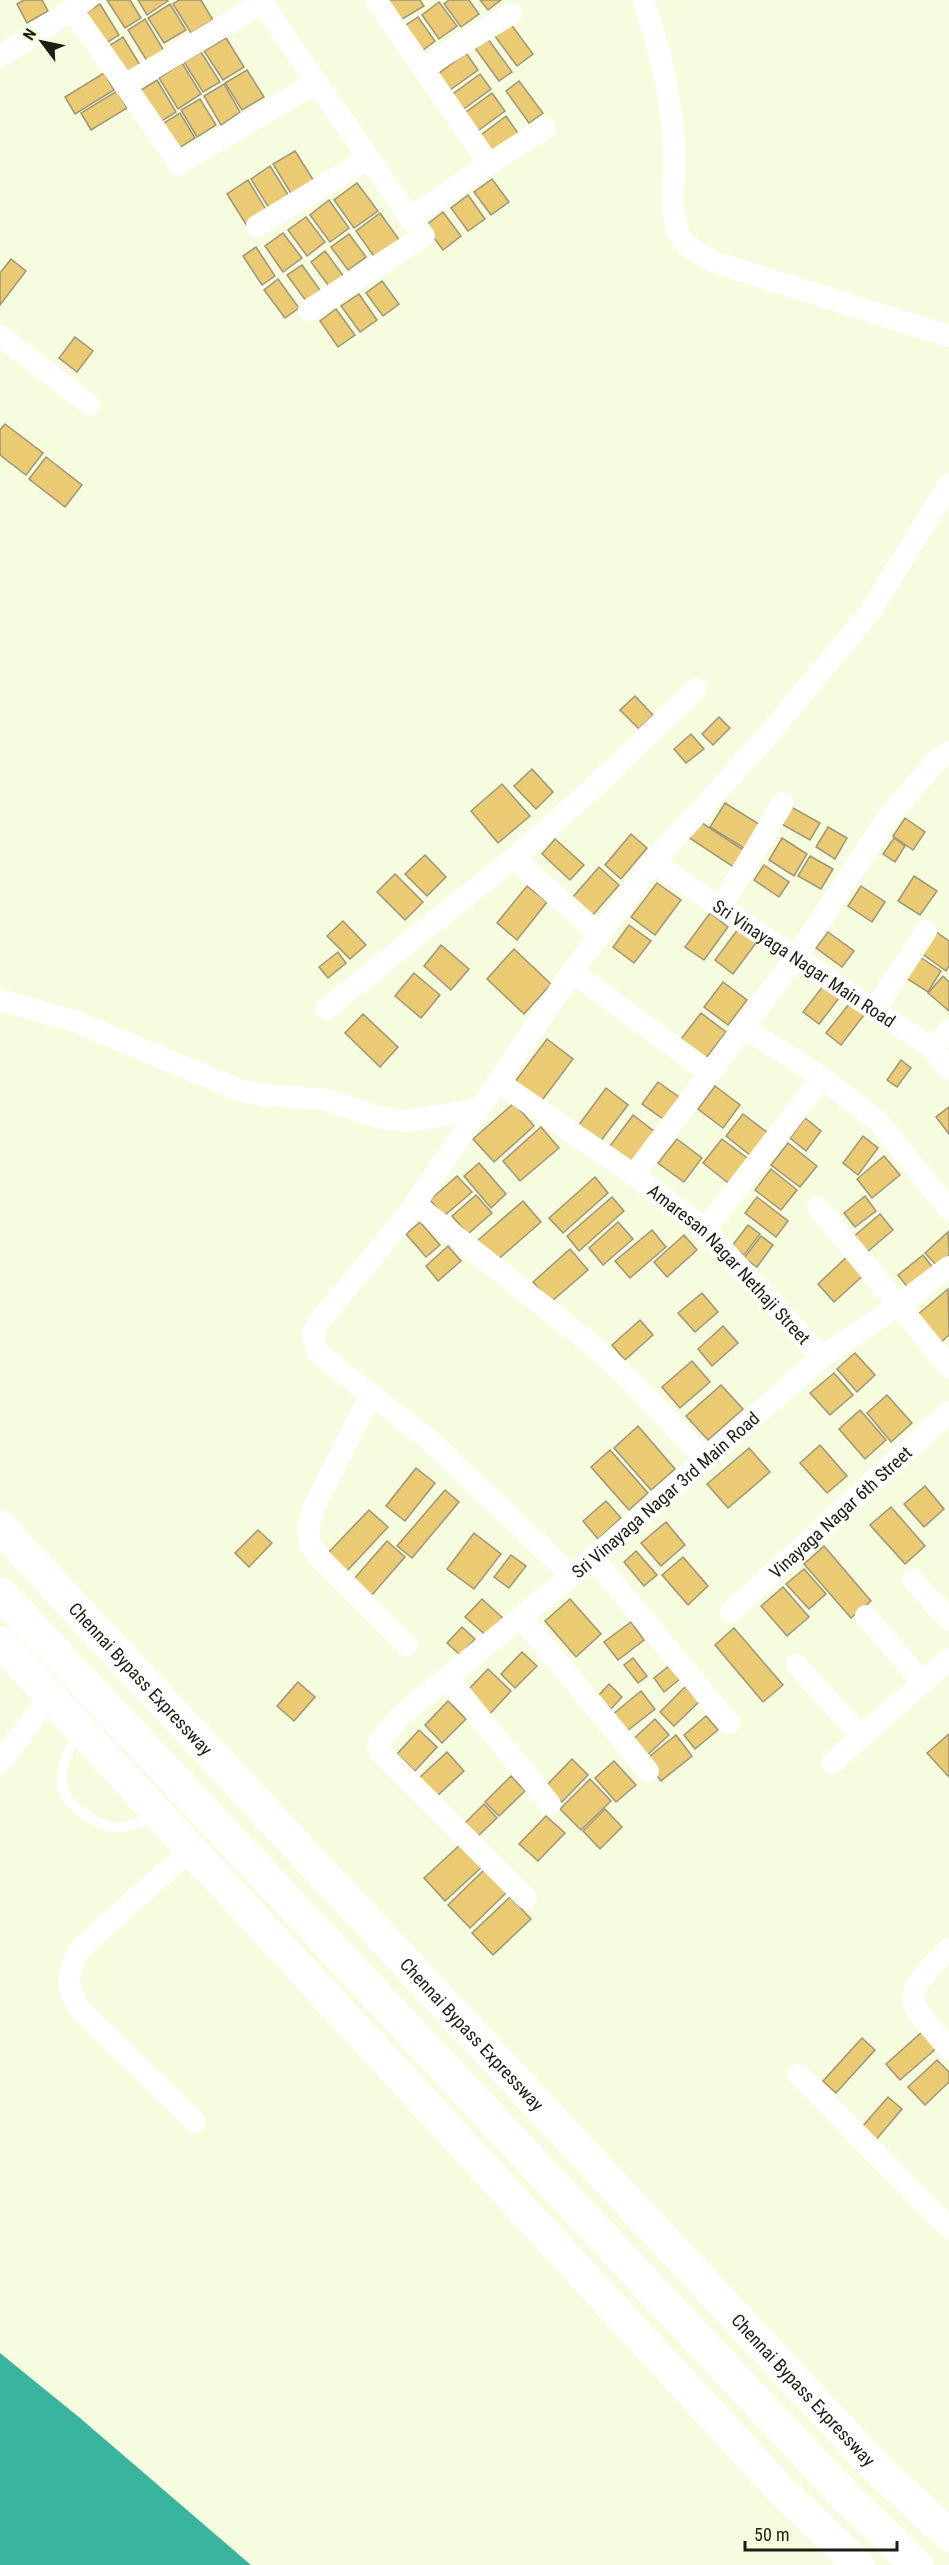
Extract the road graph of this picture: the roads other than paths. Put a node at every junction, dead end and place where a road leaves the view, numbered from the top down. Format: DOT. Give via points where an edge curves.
graph roads {
  1 [pos="376,0"];
  2 [pos="643,0"];
  3 [pos="261,1"];
  4 [pos="79,5"];
  5 [pos="511,14"];
  6 [pos="0,57"];
  7 [pos="424,67"];
  8 [pos="317,82"];
  9 [pos="125,85"];
  10 [pos="545,128"];
  11 [pos="369,158"];
  12 [pos="489,164"];
  13 [pos="410,218"];
  14 [pos="257,226"];
  15 [pos="309,310"];
  16 [pos="0,336"];
  17 [pos="949,336"];
  18 [pos="89,404"];
  19 [pos="949,484"];
  20 [pos="696,689"];
  21 [pos="949,752"];
  22 [pos="783,803"];
  23 [pos="514,858"];
  24 [pos="653,862"];
  25 [pos="721,907"];
  26 [pos="926,931"];
  27 [pos="600,935"];
  28 [pos="796,957"];
  29 [pos="572,972"];
  30 [pos="0,1000"];
  31 [pos="326,1009"];
  32 [pos="874,1011"];
  33 [pos="744,1027"];
  34 [pos="949,1030"];
  35 [pos="932,1048"];
  36 [pos="949,1069"];
  37 [pos="710,1073"];
  38 [pos="822,1078"];
  39 [pos="497,1081"];
  40 [pos="478,1110"];
  41 [pos="634,1175"];
  42 [pos="415,1204"];
  43 [pos="818,1206"];
  44 [pos="949,1210"];
  45 [pos="705,1230"];
  46 [pos="949,1267"];
  47 [pos="900,1305"];
  48 [pos="822,1357"];
  49 [pos="949,1367"];
  50 [pos="370,1396"];
  51 [pos="949,1412"];
  52 [pos="705,1459"];
  53 [pos="0,1527"];
  54 [pos="593,1558"];
  55 [pos="571,1575"];
  56 [pos="913,1580"];
  57 [pos="0,1593"];
  58 [pos="731,1612"];
  59 [pos="866,1616"];
  60 [pos="521,1617"];
  61 [pos="949,1620"];
  62 [pos="0,1642"];
  63 [pos="407,1645"];
  64 [pos="949,1659"];
  65 [pos="797,1665"];
  66 [pos="447,1677"];
  67 [pos="923,1683"];
  68 [pos="50,1696"];
  69 [pos="729,1723"];
  70 [pos="81,1730"];
  71 [pos="862,1737"];
  72 [pos="832,1762"];
  73 [pos="0,1763"];
  74 [pos="648,1771"];
  75 [pos="550,1804"];
  76 [pos="159,1814"];
  77 [pos="191,1849"];
  78 [pos="526,1899"];
  79 [pos="949,1949"];
  80 [pos="949,2049"];
  81 [pos="799,2075"];
  82 [pos="195,2122"];
  83 [pos="949,2228"];
  84 [pos="949,2535"];
  85 [pos="859,2565"];
  86 [pos="916,2565"];
  1 -- 7 [label="street"];
  2 -- 17 [label="street" via="658,42 668,94 675,149 674,215 681,237 696,253 717,263"];
  3 -- 8 [label="street"];
  3 -- 9 [label="street"];
  4 -- 6 [label="street"];
  4 -- 9 [label="street"];
  5 -- 7 [label="street"];
  7 -- 12 [label="street"];
  8 -- 9 [label="street" via="179,164"];
  8 -- 11 [label="street"];
  10 -- 12 [label="street"];
  11 -- 13 [label="street"];
  11 -- 14 [label="street"];
  12 -- 13 [label="street"];
  13 -- 15 [label="street" via="424,236"];
  16 -- 18 [label="street"];
  19 -- 24 [label="street" via="870,612 764,740"];
  20 -- 23 [label="street"];
  21 -- 28 [label="street" via="888,816"];
  22 -- 25 [label="street"];
  23 -- 27 [label="street"];
  23 -- 31 [label="street"];
  24 -- 25 [label="street, Sri Vinayaga Nagar Main Road"];
  24 -- 27 [label="street"];
  25 -- 28 [label="street, Sri Vinayaga Nagar Main Road"];
  26 -- 32 [label="street"];
  27 -- 29 [label="street"];
  28 -- 32 [label="street, Sri Vinayaga Nagar Main Road"];
  28 -- 33 [label="street"];
  29 -- 37 [label="street"];
  29 -- 39 [label="street"];
  30 -- 40 [label="street" via="74,1021 239,1090 324,1099 381,1118 405,1121"];
  32 -- 35 [label="street, Sri Vinayaga Nagar Main Road"];
  33 -- 37 [label="street"];
  33 -- 38 [label="street"];
  34 -- 35 [label="street"];
  35 -- 36 [label="street, Sri Vinayaga Nagar Main Road"];
  37 -- 41 [label="street"];
  38 -- 44 [label="street" via="878,1121"];
  38 -- 45 [label="street"];
  39 -- 40 [label="street"];
  39 -- 41 [label="street, Amaresan Nagar Nethaji Street"];
  40 -- 42 [label="street"];
  41 -- 45 [label="street, Amaresan Nagar Nethaji Street"];
  42 -- 50 [label="street" via="318,1323 313,1335 318,1354"];
  42 -- 52 [label="street" via="590,1343"];
  43 -- 47 [label="street"];
  45 -- 48 [label="street, Amaresan Nagar Nethaji Street"];
  46 -- 47 [label="street, Sri Vinayaga Nagar 3rd Main Road"];
  47 -- 48 [label="street, Sri Vinayaga Nagar 3rd Main Road"];
  47 -- 49 [label="street"];
  48 -- 52 [label="street, Sri Vinayaga Nagar 3rd Main Road"];
  50 -- 55 [label="street" via="427,1438"];
  50 -- 63 [label="street" via="315,1505 308,1527 310,1544"];
  51 -- 58 [label="street, Vinayaga Nagar 6th Street"];
  52 -- 54 [label="street, Sri Vinayaga Nagar 3rd Main Road"];
  53 -- 84 [label="highway, Chennai Bypass Expressway" via="865,2455"];
  54 -- 55 [label="street, Sri Vinayaga Nagar 3rd Main Road"];
  54 -- 69 [label="street"];
  55 -- 60 [label="street, Sri Vinayaga Nagar 3rd Main Road"];
  56 -- 61 [label="street"];
  57 -- 86 [label="highway" via="847,2498"];
  59 -- 67 [label="street"];
  60 -- 66 [label="street, Sri Vinayaga Nagar 3rd Main Road"];
  60 -- 74 [label="street"];
  62 -- 68 [label="street"];
  64 -- 67 [label="street"];
  65 -- 71 [label="street"];
  66 -- 75 [label="street"];
  66 -- 78 [label="street, Sri Vinayaga Nagar 3rd Main Road" via="385,1731 378,1743 380,1752"];
  67 -- 71 [label="street"];
  68 -- 70 [label="street"];
  68 -- 73 [label="street"];
  70 -- 76 [label="street"];
  70 -- 76 [label="lane" via="61,1769 62,1789 73,1807 94,1821 115,1828"];
  71 -- 72 [label="street"];
  76 -- 77 [label="street"];
  77 -- 82 [label="street" via="78,1951 68,1988 79,2008"];
  77 -- 85 [label="street" via="782,2491"];
  79 -- 80 [label="street" via="912,1992 912,2002"];
  81 -- 83 [label="street"];
}
